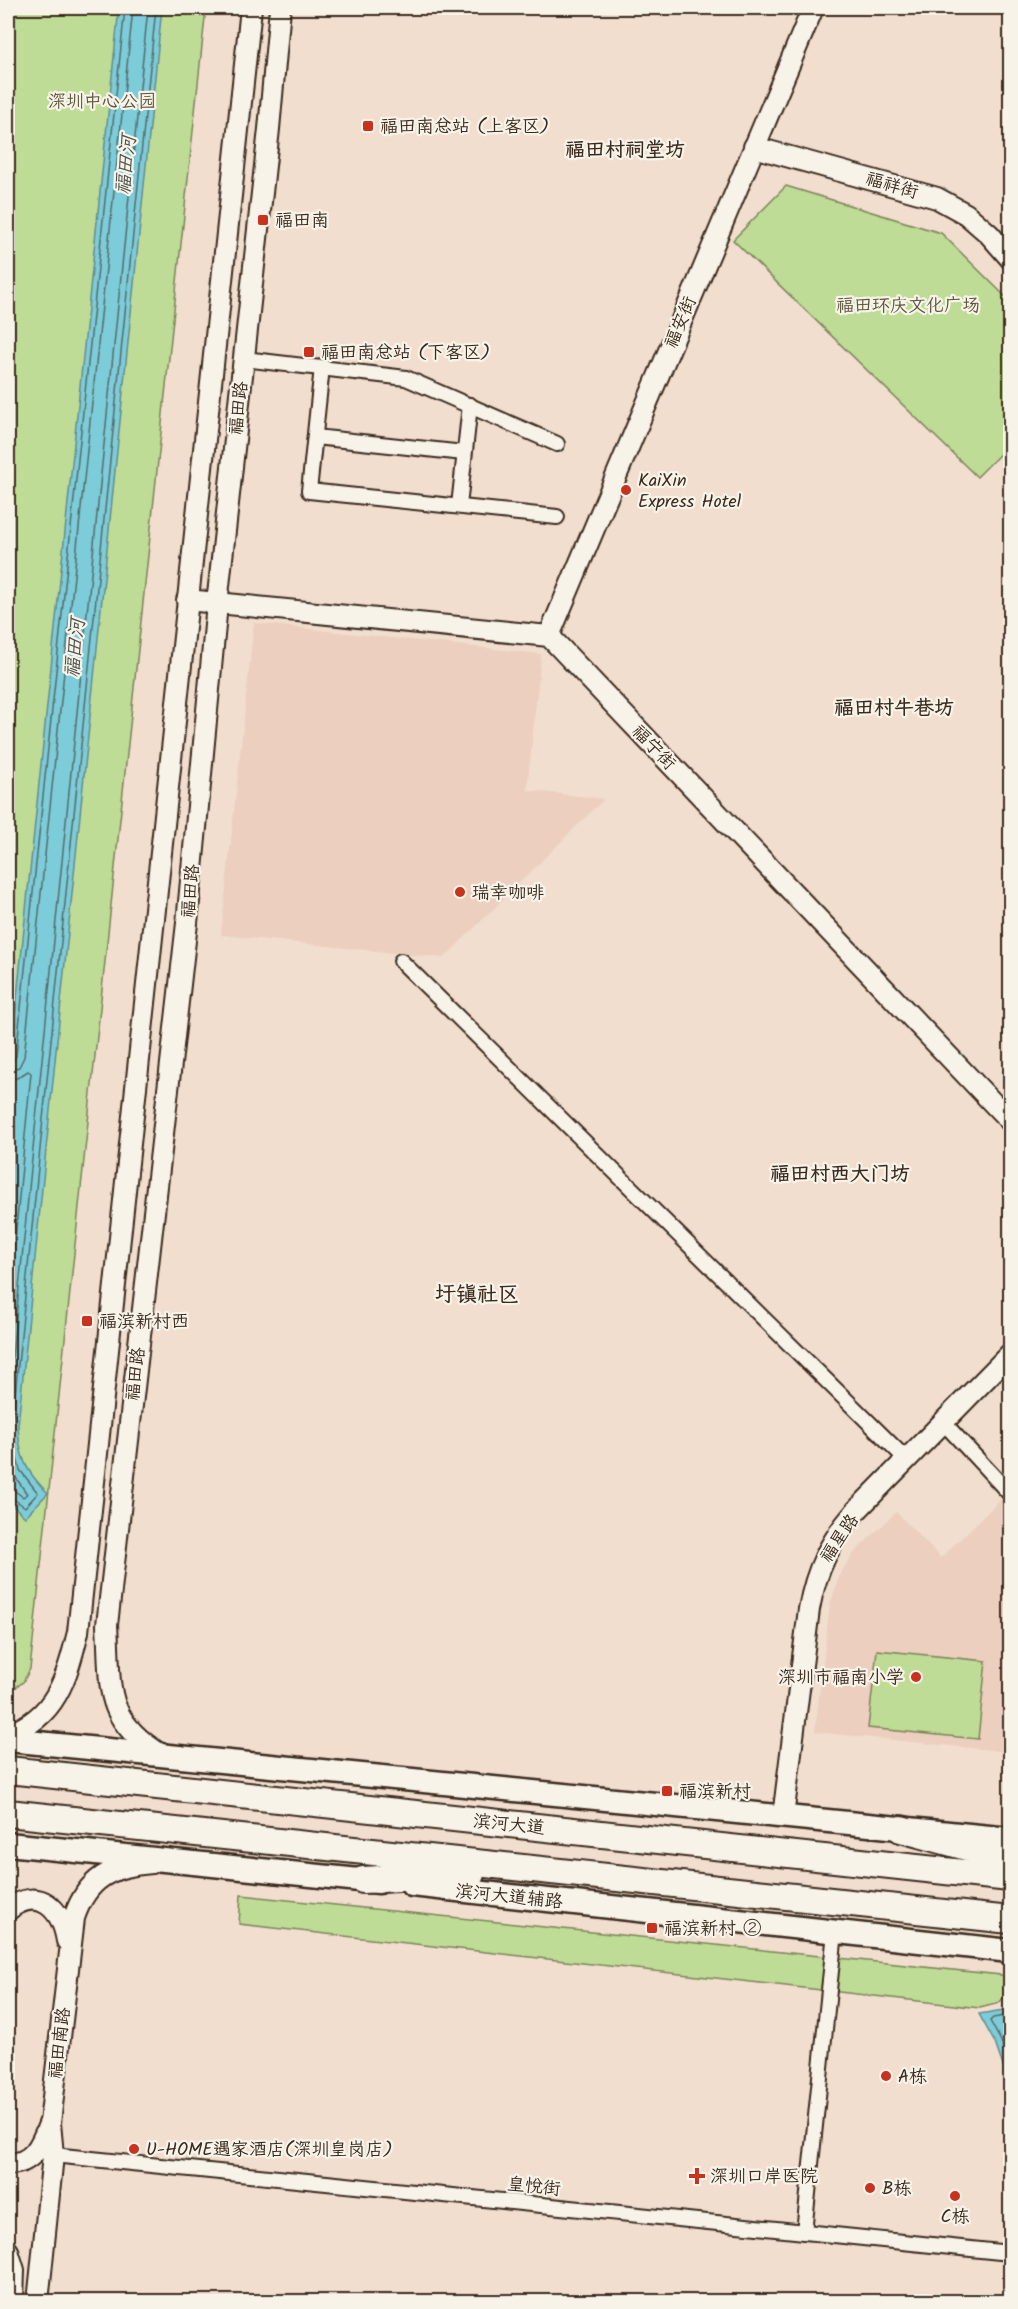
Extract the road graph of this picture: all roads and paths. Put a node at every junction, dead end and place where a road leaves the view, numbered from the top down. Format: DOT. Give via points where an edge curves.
graph roads {
  1 [pos="251,8"];
  2 [pos="280,8"];
  3 [pos="813,8"];
  4 [pos="754,147"];
  5 [pos="1011,258"];
  6 [pos="244,359"];
  7 [pos="322,367"];
  8 [pos="470,405"];
  9 [pos="315,437"];
  10 [pos="557,444"];
  11 [pos="464,453"];
  12 [pos="459,506"];
  13 [pos="557,517"];
  14 [pos="187,600"];
  15 [pos="217,604"];
  16 [pos="549,636"];
  17 [pos="401,961"];
  18 [pos="1011,1121"];
  19 [pos="1011,1353"];
  20 [pos="943,1422"];
  21 [pos="907,1460"];
  22 [pos="1011,1494"];
  23 [pos="8,1734"];
  24 [pos="8,1740"];
  25 [pos="160,1754"];
  26 [pos="8,1770"];
  27 [pos="8,1813"];
  28 [pos="783,1817"];
  29 [pos="901,1829"];
  30 [pos="1011,1839"];
  31 [pos="8,1844"];
  32 [pos="1011,1859"];
  33 [pos="183,1861"];
  34 [pos="548,1870"];
  35 [pos="1011,1878"];
  36 [pos="363,1880"];
  37 [pos="8,1910"];
  38 [pos="1011,1920"];
  39 [pos="835,1932"];
  40 [pos="1011,1951"];
  41 [pos="69,1953"];
  42 [pos="50,2122"];
  43 [pos="53,2155"];
  44 [pos="8,2164"];
  45 [pos="804,2232"];
  46 [pos="8,2251"];
  47 [pos="1011,2253"];
  48 [pos="13,2301"];
  49 [pos="38,2301"];
  1 -- 14 [label="main road, 福田路"];
  2 -- 6 [label="main road, 福田路"];
  3 -- 4 [label="main road, 福安街"];
  4 -- 5 [label="main road, 福祥街" via="937,198 979,224"];
  4 -- 16 [label="main road, 福安街"];
  6 -- 7 [label="street"];
  6 -- 15 [label="main road, 福田路"];
  7 -- 8 [label="street" via="406,378"];
  7 -- 9 [label="street"];
  8 -- 10 [label="street"];
  8 -- 11 [label="street"];
  9 -- 11 [label="street"];
  9 -- 12 [label="street" via="309,490"];
  11 -- 12 [label="street"];
  12 -- 13 [label="street"];
  14 -- 15 [label="main road"];
  14 -- 23 [label="main road, 福田路" via="78,1632 66,1676 50,1707 37,1720"];
  15 -- 16 [label="main road"];
  15 -- 25 [label="main road, 福田路" via="186,932 107,1625 111,1696 117,1713 140,1742"];
  16 -- 18 [label="main road, 福宁街"];
  17 -- 21 [label="street"];
  19 -- 20 [label="main road, 福星路"];
  20 -- 21 [label="main road, 福星路"];
  20 -- 22 [label="street"];
  21 -- 28 [label="main road, 福星路" via="842,1527 817,1572"];
  24 -- 25 [label="main road"];
  25 -- 28 [label="main road"];
  26 -- 35 [label="highway, 滨河大道"];
  27 -- 34 [label="highway"];
  28 -- 29 [label="main road"];
  29 -- 30 [label="main road"];
  29 -- 32 [label="highway"];
  31 -- 33 [label="main road, 滨河大道辅路"];
  33 -- 36 [label="main road, 滨河大道辅路"];
  33 -- 41 [label="main road, 福田南路" via="124,1868 89,1887 74,1918"];
  34 -- 36 [label="highway"];
  34 -- 38 [label="highway"];
  36 -- 39 [label="main road, 滨河大道辅路"];
  37 -- 41 [label="main road" via="25,1900 48,1904 62,1919"];
  39 -- 40 [label="main road, 滨河大道辅路"];
  39 -- 45 [label="street"];
  41 -- 42 [label="main road, 福田南路"];
  42 -- 43 [label="main road, 福田南路"];
  42 -- 44 [label="main road" via="35,2153 27,2160"];
  43 -- 45 [label="street, 皇悦街"];
  43 -- 49 [label="main road, 福田南路"];
  45 -- 47 [label="street, 皇悦街"];
  46 -- 48 [label="main road" via="14,2270"];
}
